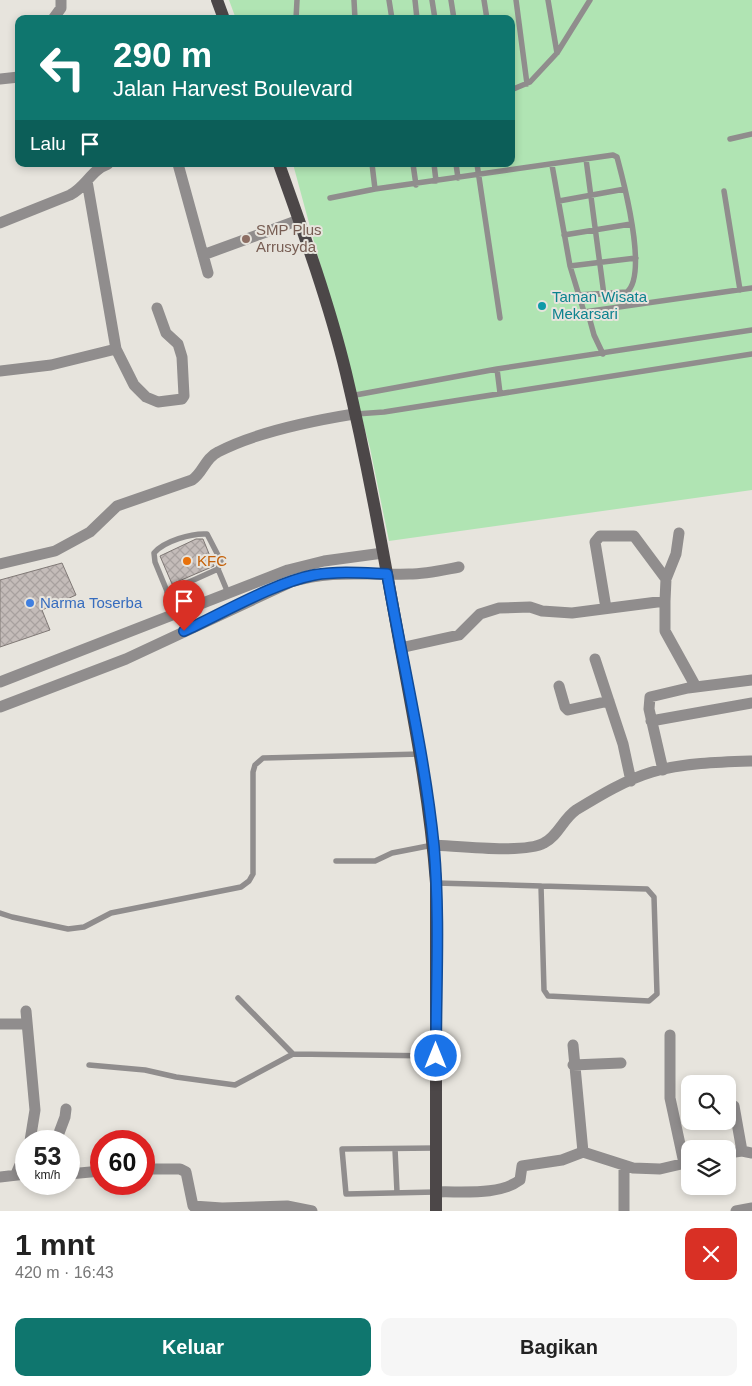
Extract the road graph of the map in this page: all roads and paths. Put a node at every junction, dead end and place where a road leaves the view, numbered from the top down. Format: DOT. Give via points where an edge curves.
graph roads {
  1 [pos="61,0"];
  2 [pos="217,0"];
  3 [pos="296,0"];
  4 [pos="354,0"];
  5 [pos="389,0"];
  6 [pos="415,0"];
  7 [pos="432,0"];
  8 [pos="451,0"];
  9 [pos="484,0"];
  10 [pos="516,0"];
  11 [pos="548,0"];
  12 [pos="590,0"];
  13 [pos="56,15"];
  14 [pos="223,15"];
  15 [pos="296,15"];
  16 [pos="355,15"];
  17 [pos="391,15"];
  18 [pos="417,15"];
  19 [pos="434,15"];
  20 [pos="453,15"];
  21 [pos="486,15"];
  22 [pos="556,53"];
  23 [pos="15,77"];
  24 [pos="0,79"];
  25 [pos="527,84"];
  26 [pos="515,88"];
  27 [pos="752,134"];
  28 [pos="730,139"];
  29 [pos="586,159"];
  30 [pos="552,165"];
  31 [pos="100,167"];
  32 [pos="179,167"];
  33 [pos="280,167"];
  34 [pos="372,167"];
  35 [pos="413,167"];
  36 [pos="434,167"];
  37 [pos="456,167"];
  38 [pos="477,167"];
  39 [pos="478,175"];
  40 [pos="458,178"];
  41 [pos="87,181"];
  42 [pos="436,181"];
  43 [pos="416,185"];
  44 [pos="375,189"];
  45 [pos="625,189"];
  46 [pos="724,191"];
  47 [pos="590,196"];
  48 [pos="330,198"];
  49 [pos="559,201"];
  50 [pos="299,220"];
  51 [pos="0,223"];
  52 [pos="631,224"];
  53 [pos="595,230"];
  54 [pos="564,235"];
  55 [pos="203,255"];
  56 [pos="636,258"];
  57 [pos="599,263"];
  58 [pos="570,266"];
  59 [pos="208,272"];
  60 [pos="752,288"];
  61 [pos="740,290"];
  62 [pos="604,295"];
  63 [pos="577,296"];
  64 [pos="157,308"];
  65 [pos="588,313"];
  66 [pos="500,318"];
  67 [pos="752,330"];
  68 [pos="116,349"];
  69 [pos="603,354"];
  70 [pos="752,354"];
  71 [pos="497,369"];
  72 [pos="0,371"];
  73 [pos="500,393"];
  74 [pos="350,396"];
  75 [pos="354,414"];
  76 [pos="679,533"];
  77 [pos="383,553"];
  78 [pos="0,564"];
  79 [pos="459,567"];
  80 [pos="218,569"];
  81 [pos="387,574"];
  82 [pos="666,579"];
  83 [pos="167,592"];
  84 [pos="228,593"];
  85 [pos="665,601"];
  86 [pos="606,608"];
  87 [pos="176,613"];
  88 [pos="127,634"];
  89 [pos="400,648"];
  90 [pos="136,654"];
  91 [pos="595,659"];
  92 [pos="752,680"];
  93 [pos="0,682"];
  94 [pos="559,686"];
  95 [pos="696,687"];
  96 [pos="609,701"];
  97 [pos="752,703"];
  98 [pos="0,707"];
  99 [pos="651,721"];
  100 [pos="420,754"];
  101 [pos="752,761"];
  102 [pos="663,770"];
  103 [pos="631,781"];
  104 [pos="433,845"];
  105 [pos="336,862"];
  106 [pos="436,883"];
  107 [pos="541,886"];
  108 [pos="0,913"];
  109 [pos="238,998"];
  110 [pos="26,1011"];
  111 [pos="0,1024"];
  112 [pos="27,1024"];
  113 [pos="670,1035"];
  114 [pos="573,1045"];
  115 [pos="293,1054"];
  116 [pos="436,1056"];
  117 [pos="621,1063"];
  118 [pos="89,1064"];
  119 [pos="573,1065"];
  120 [pos="66,1109"];
  121 [pos="736,1113"];
  122 [pos="32,1130"];
  123 [pos="61,1130"];
  124 [pos="681,1140"];
  125 [pos="436,1148"];
  126 [pos="395,1149"];
  127 [pos="583,1152"];
  128 [pos="747,1152"];
  129 [pos="681,1164"];
  130 [pos="624,1167"];
  131 [pos="155,1169"];
  132 [pos="15,1175"];
  133 [pos="0,1177"];
  134 [pos="397,1192"];
  135 [pos="436,1192"];
  136 [pos="752,1208"];
  137 [pos="312,1211"];
  138 [pos="436,1211"];
  139 [pos="624,1211"];
  140 [pos="736,1211"];
  1 -- 13 [label="street" via="61,8"];
  2 -- 14 [label="main road"];
  3 -- 15 [label="lane"];
  4 -- 16 [label="lane"];
  5 -- 17 [label="lane"];
  6 -- 18 [label="lane"];
  7 -- 19 [label="lane"];
  8 -- 20 [label="lane"];
  9 -- 21 [label="lane"];
  10 -- 25 [label="lane"];
  11 -- 22 [label="lane"];
  12 -- 22 [label="lane"];
  22 -- 25 [label="lane"];
  23 -- 24 [label="street"];
  25 -- 26 [label="lane"];
  27 -- 28 [label="lane"];
  29 -- 30 [label="lane"];
  29 -- 45 [label="lane" via="611,154 617,156"];
  29 -- 47 [label="lane"];
  30 -- 39 [label="lane"];
  30 -- 49 [label="lane"];
  31 -- 41 [label="street"];
  32 -- 55 [label="street"];
  33 -- 50 [label="main road"];
  34 -- 44 [label="lane"];
  35 -- 43 [label="lane"];
  36 -- 42 [label="lane"];
  37 -- 40 [label="lane"];
  38 -- 39 [label="lane"];
  39 -- 40 [label="lane"];
  39 -- 66 [label="lane"];
  40 -- 42 [label="lane"];
  41 -- 51 [label="street" via="70,196"];
  41 -- 68 [label="street"];
  42 -- 43 [label="lane"];
  43 -- 44 [label="lane"];
  44 -- 48 [label="lane"];
  45 -- 47 [label="lane"];
  45 -- 52 [label="lane"];
  46 -- 61 [label="lane"];
  47 -- 49 [label="lane"];
  47 -- 53 [label="lane"];
  49 -- 54 [label="lane"];
  50 -- 55 [label="street"];
  50 -- 74 [label="main road"];
  52 -- 53 [label="lane"];
  52 -- 56 [label="lane"];
  53 -- 54 [label="lane"];
  53 -- 57 [label="lane"];
  54 -- 58 [label="lane"];
  55 -- 59 [label="street"];
  56 -- 57 [label="lane"];
  56 -- 62 [label="lane" via="631,288 627,292"];
  57 -- 58 [label="lane"];
  57 -- 62 [label="lane"];
  58 -- 63 [label="lane"];
  60 -- 61 [label="lane"];
  61 -- 65 [label="lane"];
  62 -- 63 [label="lane"];
  63 -- 65 [label="lane" via="584,312"];
  64 -- 68 [label="street" via="166,333 178,344 182,357 182,399 158,402 146,397 134,385"];
  65 -- 69 [label="lane"];
  67 -- 69 [label="lane"];
  68 -- 72 [label="street" via="51,365"];
  69 -- 71 [label="lane"];
  70 -- 73 [label="lane"];
  71 -- 73 [label="lane"];
  71 -- 74 [label="lane"];
  73 -- 75 [label="lane"];
  74 -- 75 [label="main road"];
  75 -- 77 [label="main road"];
  75 -- 78 [label="street" via="282,430 217,452 197,477 117,506 90,532 74,542 54,551"];
  76 -- 82 [label="street" via="676,554"];
  77 -- 81 [label="main road"];
  77 -- 84 [label="street" via="324,561 288,570"];
  79 -- 81 [label="street"];
  80 -- 83 [label="lane"];
  80 -- 83 [label="lane" via="221,561 207,534 197,533 162,546 154,553 154,562"];
  80 -- 84 [label="lane"];
  81 -- 89 [label="main road"];
  81 -- 90 [label="street" via="337,572 291,582"];
  82 -- 85 [label="street"];
  82 -- 86 [label="street" via="634,536 600,536 595,542"];
  83 -- 87 [label="lane"];
  84 -- 87 [label="street"];
  85 -- 86 [label="street"];
  85 -- 95 [label="street" via="665,631"];
  86 -- 89 [label="street" via="572,614 530,607 499,608 480,614 459,635"];
  87 -- 88 [label="street"];
  88 -- 90 [label="street"];
  88 -- 93 [label="street"];
  89 -- 100 [label="main road"];
  90 -- 98 [label="street"];
  91 -- 96 [label="street"];
  92 -- 95 [label="street"];
  94 -- 96 [label="street" via="568,710"];
  95 -- 99 [label="street" via="650,697"];
  96 -- 103 [label="street"];
  97 -- 99 [label="street"];
  99 -- 102 [label="street"];
  100 -- 104 [label="main road"];
  100 -- 108 [label="lane" via="263,758 258,761 253,772 253,874 241,887 110,913 84,927 68,929"];
  101 -- 102 [label="street"];
  102 -- 103 [label="street"];
  103 -- 104 [label="street" via="570,814 555,835 536,846"];
  104 -- 105 [label="lane" via="392,853 375,861"];
  104 -- 106 [label="main road"];
  106 -- 107 [label="lane"];
  106 -- 116 [label="main road"];
  107 -- 107 [label="lane" via="546,995 649,1001 655,998 654,897 651,892 647,889"];
  109 -- 115 [label="lane"];
  110 -- 112 [label="street"];
  111 -- 112 [label="street"];
  112 -- 122 [label="street" via="35,1110"];
  113 -- 124 [label="street" via="670,1098"];
  114 -- 119 [label="street"];
  115 -- 116 [label="lane"];
  115 -- 118 [label="lane" via="236,1085"];
  116 -- 125 [label="main road"];
  117 -- 119 [label="street"];
  119 -- 127 [label="street"];
  120 -- 123 [label="street"];
  121 -- 128 [label="street"];
  125 -- 126 [label="lane"];
  125 -- 135 [label="main road"];
  126 -- 134 [label="lane"];
  126 -- 134 [label="lane" via="342,1149 346,1194"];
  127 -- 130 [label="street"];
  127 -- 135 [label="street" via="562,1160 522,1166 520,1180 510,1186"];
  129 -- 130 [label="street" via="651,1169"];
  130 -- 139 [label="street"];
  131 -- 137 [label="street" via="186,1172 193,1206 287,1206"];
  132 -- 133 [label="street"];
  134 -- 135 [label="lane"];
  135 -- 138 [label="main road"];
  136 -- 140 [label="street"];
}
